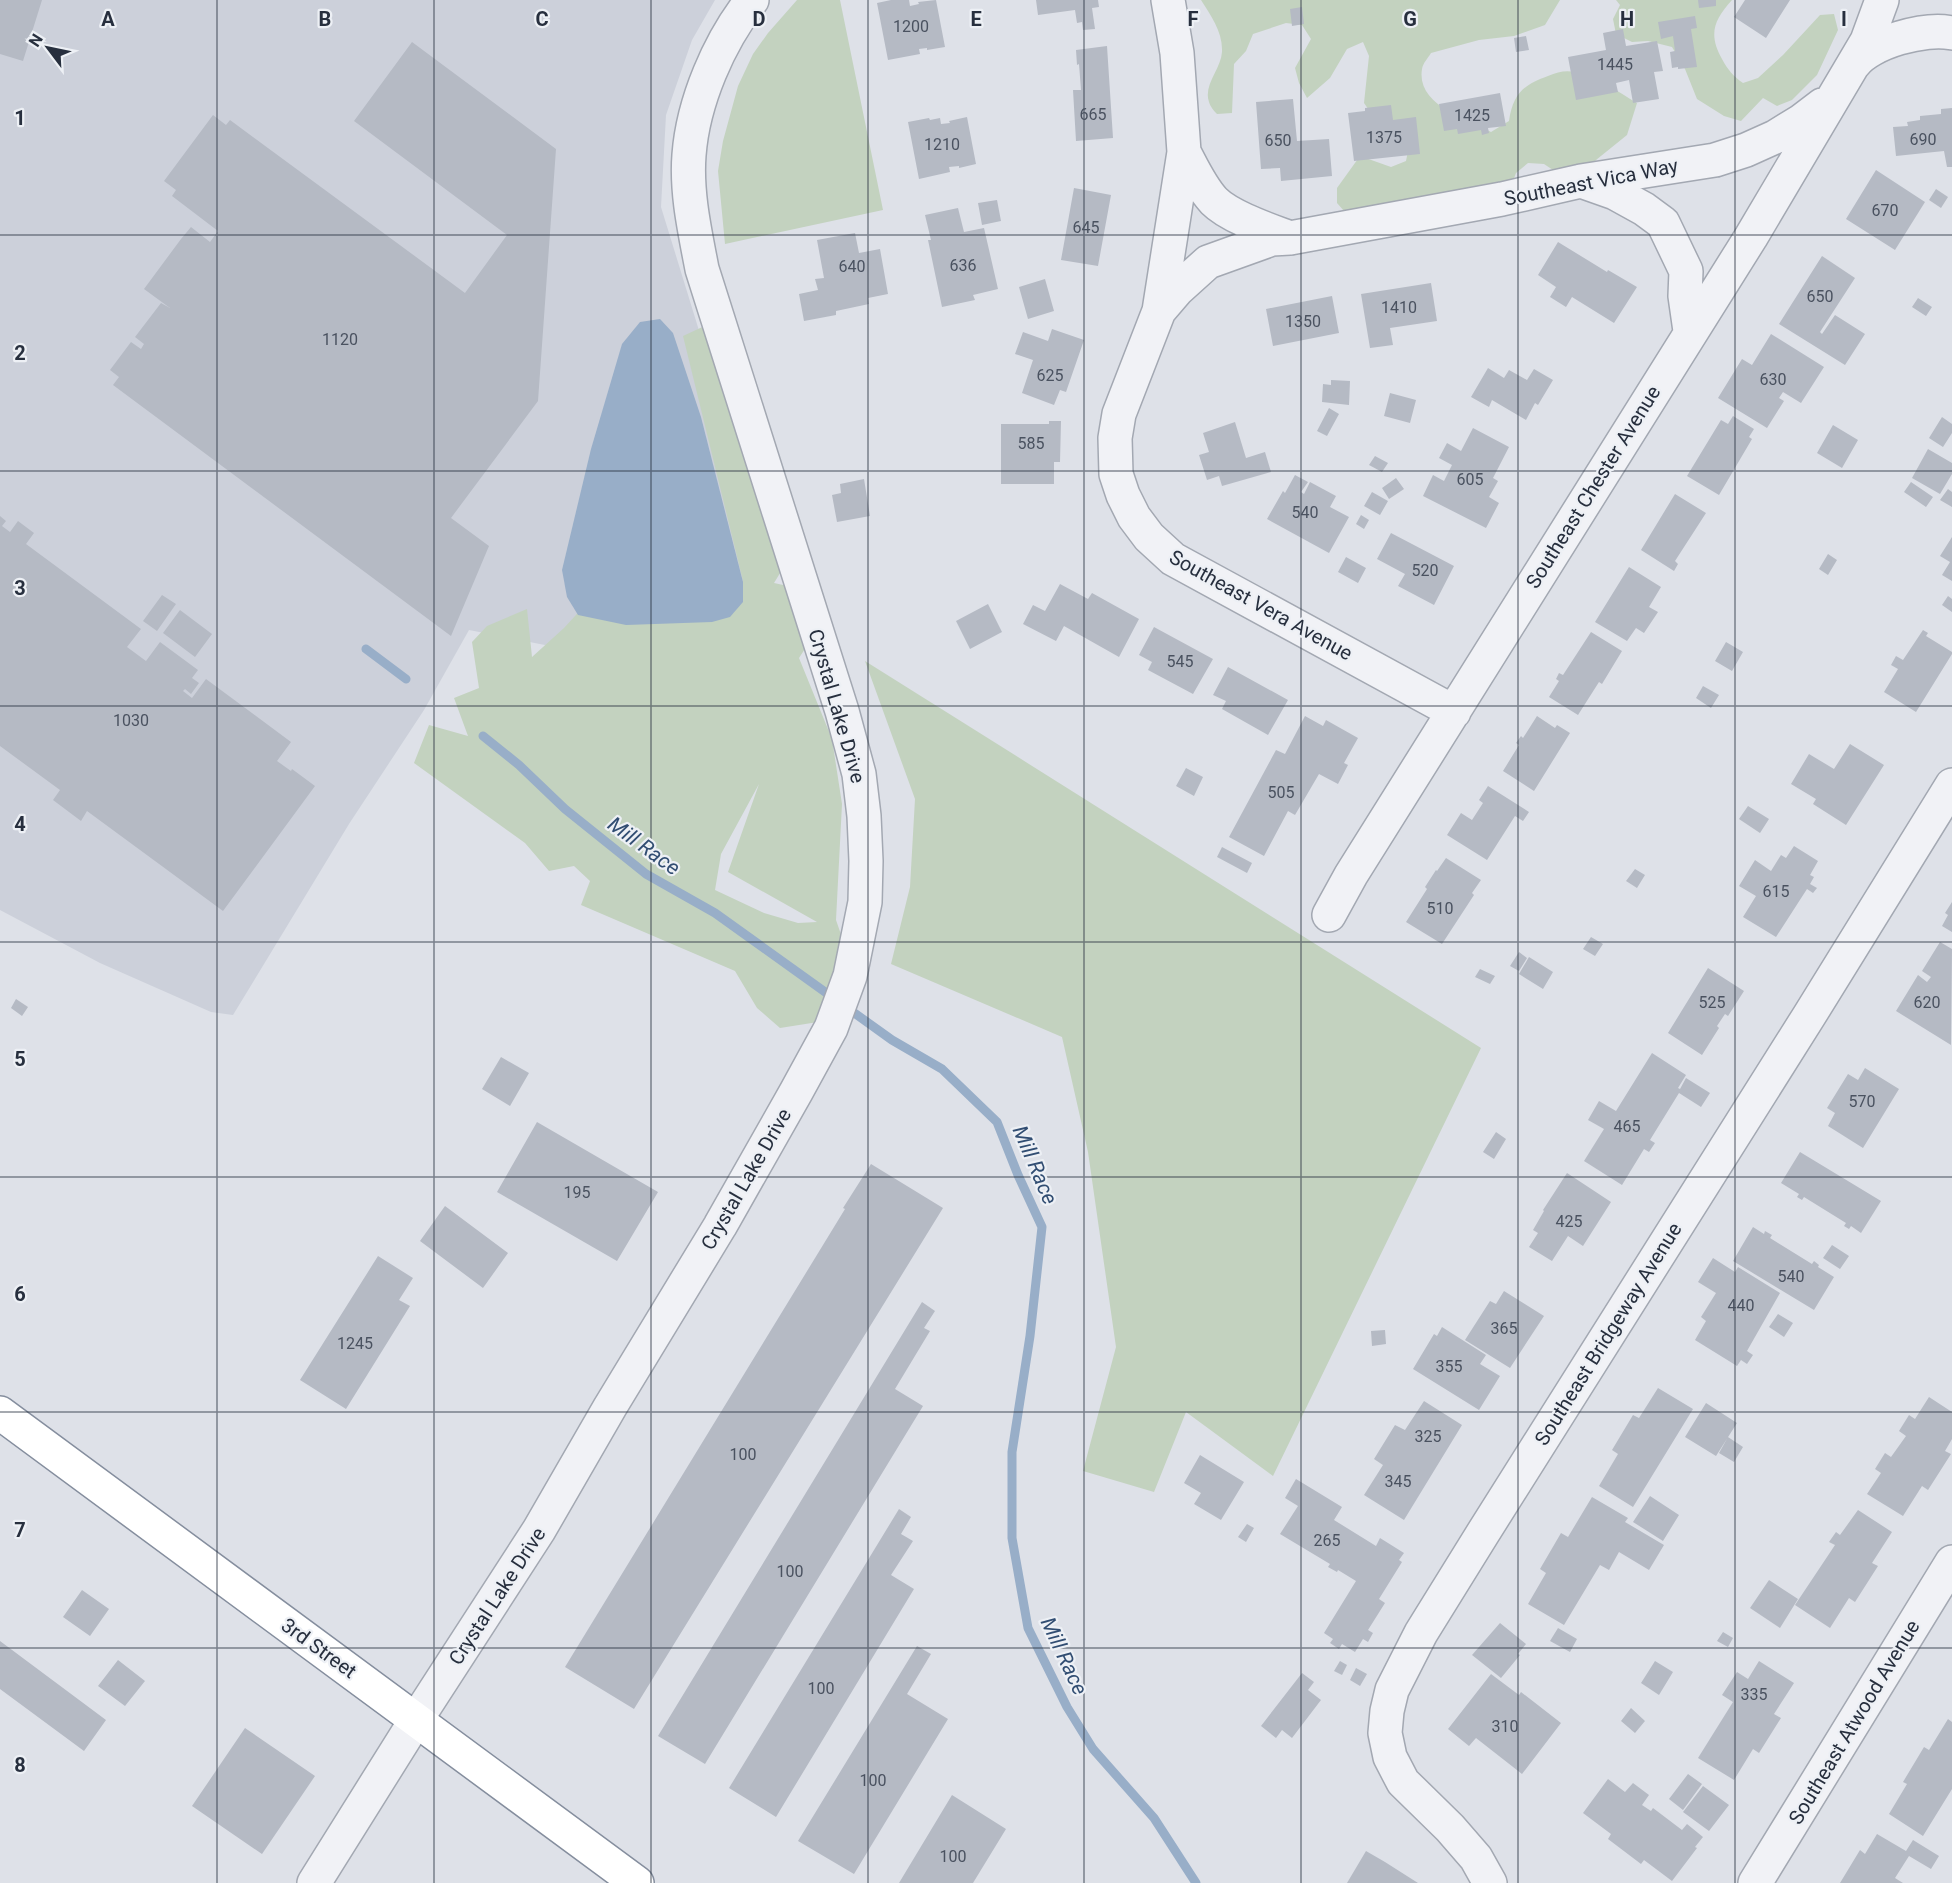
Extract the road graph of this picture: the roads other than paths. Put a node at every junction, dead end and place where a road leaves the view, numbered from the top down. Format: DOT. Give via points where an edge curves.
graph roads {
  1 [pos="752,0"];
  2 [pos="1168,0"];
  3 [pos="1882,0"];
  4 [pos="1952,33"];
  5 [pos="1858,58"];
  6 [pos="1184,152"];
  7 [pos="1581,181"];
  8 [pos="1290,238"];
  9 [pos="1159,311"];
  10 [pos="1690,331"];
  11 [pos="1454,712"];
  12 [pos="1952,785"];
  13 [pos="1329,915"];
  14 [pos="0,1413"];
  15 [pos="1952,1562"];
  16 [pos="416,1720"];
  17 [pos="314,1883"];
  18 [pos="637,1883"];
  19 [pos="1490,1883"];
  20 [pos="1755,1883"];
  1 -- 16 [label="street, Crystal Lake Drive" via="716,57 698,105 689,155 690,208 702,269 842,711 858,774 865,824 865,902 850,976 831,1028 791,1102 539,1530"];
  2 -- 6 [label="street, Southeast Vera Avenue" via="1177,53"];
  3 -- 5 [label="street, Southeast Chester Avenue"];
  4 -- 5 [label="street" via="1941,30 1907,36"];
  5 -- 7 [label="street, Southeast Vica Way" via="1826,101 1801,121 1760,144 1715,160"];
  5 -- 10 [label="street, Southeast Chester Avenue"];
  6 -- 8 [label="street" via="1215,202 1247,221"];
  6 -- 9 [label="street, Southeast Vera Avenue"];
  7 -- 8 [label="street, Southeast Vica Way"];
  7 -- 10 [label="street" via="1615,194 1663,223 1686,271"];
  8 -- 9 [label="street, Southeast Vica Way" via="1272,239 1208,262"];
  9 -- 11 [label="street, Southeast Vera Avenue" via="1119,414 1115,438 1116,474 1134,517 1173,559"];
  10 -- 11 [label="street, Southeast Chester Avenue"];
  11 -- 13 [label="street, Southeast Chester Avenue"];
  12 -- 19 [label="street, Southeast Bridgeway Avenue" via="1421,1633 1392,1690 1385,1733 1390,1758 1403,1782 1476,1858"];
  14 -- 16 [label="highway, 3rd Street"];
  15 -- 20 [label="street, Southeast Atwood Avenue"];
  16 -- 17 [label="street, Crystal Lake Drive"];
  16 -- 18 [label="highway, 3rd Street"];
}
